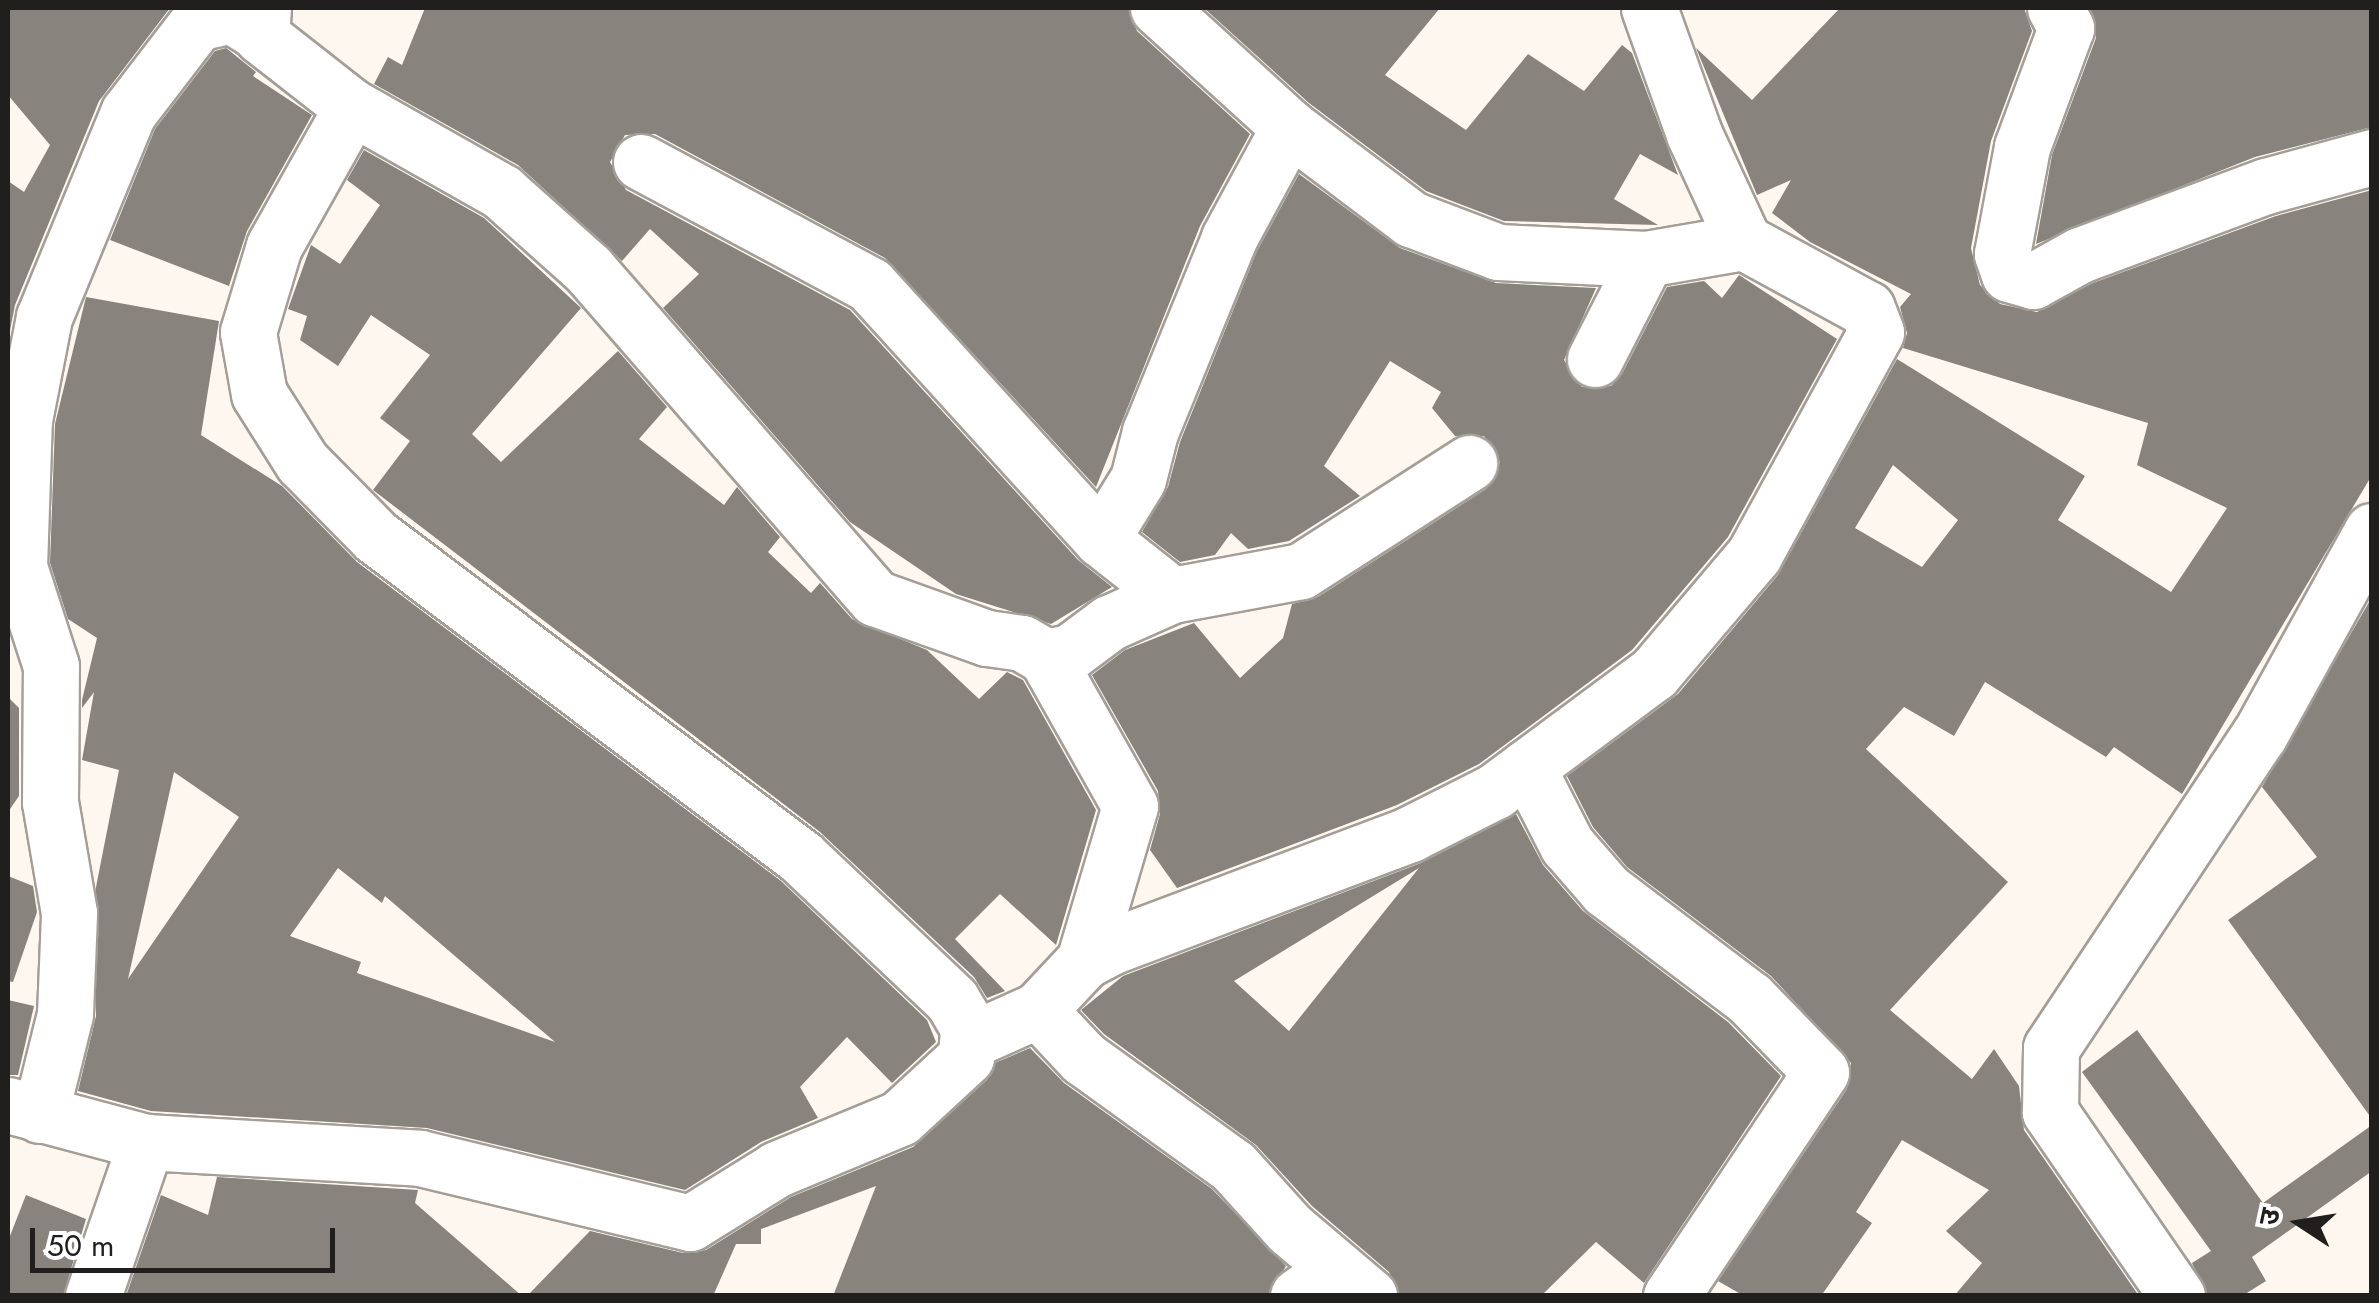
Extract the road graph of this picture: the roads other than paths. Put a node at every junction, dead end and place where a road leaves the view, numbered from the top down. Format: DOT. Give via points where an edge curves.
graph roads {
  1 [pos="1158,8"];
  2 [pos="1650,8"];
  3 [pos="2055,8"];
  4 [pos="260,19"];
  5 [pos="352,107"];
  6 [pos="1289,127"];
  7 [pos="2372,156"];
  8 [pos="641,162"];
  9 [pos="1744,242"];
  10 [pos="1646,259"];
  11 [pos="1595,359"];
  12 [pos="1469,462"];
  13 [pos="2372,531"];
  14 [pos="1101,539"];
  15 [pos="1172,594"];
  16 [pos="1046,658"];
  17 [pos="1527,767"];
  18 [pos="1084,961"];
  19 [pos="1038,1010"];
  20 [pos="971,1040"];
  21 [pos="24,1110"];
  22 [pos="146,1142"];
  23 [pos="1334,1287"];
  24 [pos="103,1292"];
  25 [pos="1670,1296"];
  26 [pos="2176,1296"];
  1 -- 6 [label="street"];
  2 -- 9 [label="street" via="1694,134"];
  3 -- 7 [label="street" via="2066,28 2022,147 2002,254 2009,274 2033,281 2099,248 2266,186"];
  4 -- 5 [label="street"];
  4 -- 21 [label="street" via="231,15 197,23 128,113 44,317 24,420 20,567 52,666 50,802 69,912 65,1014"];
  5 -- 16 [label="street" via="502,192 588,269 875,598 987,638 1022,642"];
  5 -- 20 [label="street" via="274,246 248,332 259,394 302,462 376,537 800,857 952,1000"];
  6 -- 10 [label="street" via="1411,219 1498,252"];
  6 -- 14 [label="street" via="1229,238 1150,432 1138,480"];
  8 -- 14 [label="street" via="870,285"];
  9 -- 10 [label="street"];
  9 -- 17 [label="street" via="1867,309 1876,332 1800,478 1720,601 1654,673"];
  10 -- 11 [label="street"];
  12 -- 15 [label="street" via="1300,571"];
  13 -- 26 [label="street" via="2260,734 2051,1048 2050,1112"];
  14 -- 15 [label="street"];
  15 -- 16 [label="street" via="1109,623 1070,652"];
  16 -- 18 [label="street" via="1130,806"];
  17 -- 18 [label="street" via="1410,834"];
  17 -- 25 [label="street" via="1567,845 1606,890 1749,998 1821,1072"];
  18 -- 19 [label="street"];
  19 -- 20 [label="street"];
  19 -- 23 [label="street" via="1083,1058 1233,1166"];
  20 -- 22 [label="street" via="966,1057 900,1118 777,1169 690,1223 420,1158"];
  21 -- 22 [label="street"];
  22 -- 24 [label="street"];
}
